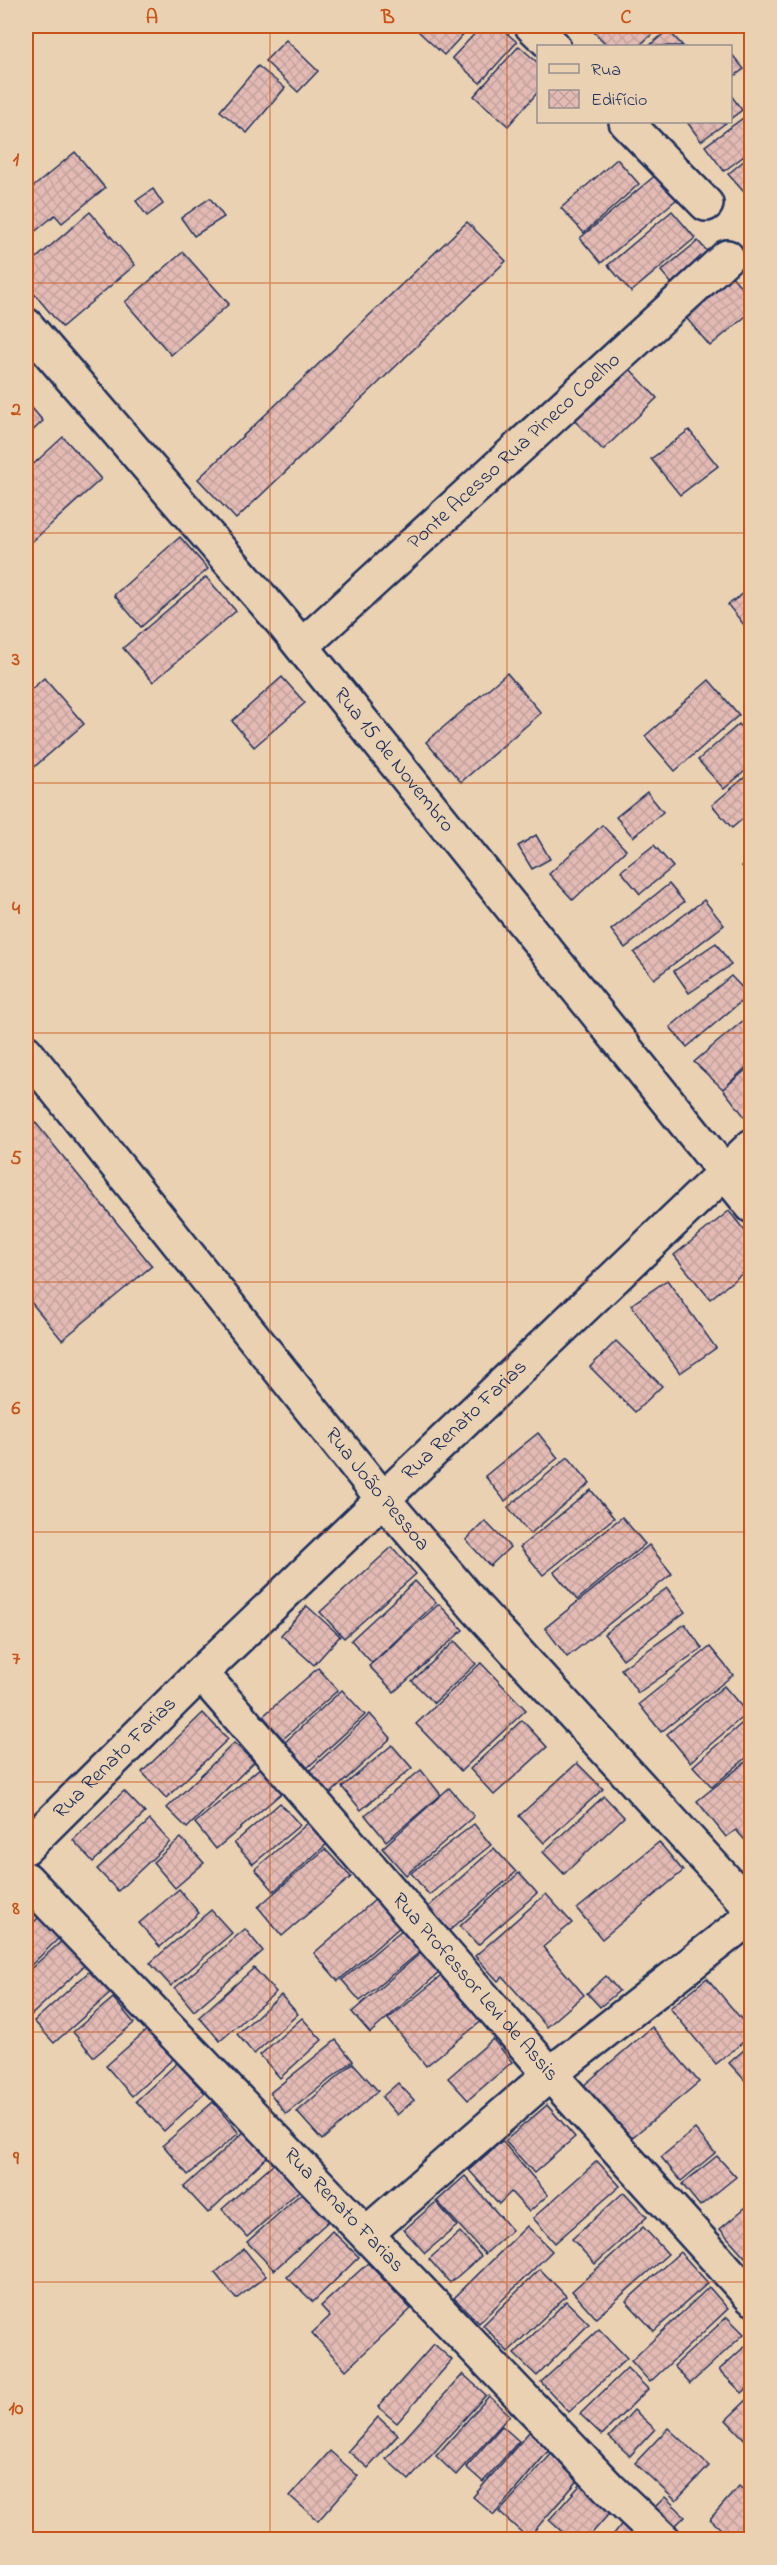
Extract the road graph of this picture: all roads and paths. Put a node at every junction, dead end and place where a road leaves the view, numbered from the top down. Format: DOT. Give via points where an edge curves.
graph roads {
  1 [pos="532,26"];
  2 [pos="552,45"];
  3 [pos="627,123"];
  4 [pos="706,204"];
  5 [pos="742,254"];
  6 [pos="26,325"];
  7 [pos="302,646"];
  8 [pos="26,1052"];
  9 [pos="752,1146"];
  10 [pos="724,1173"];
  11 [pos="752,1206"];
  12 [pos="383,1499"];
  13 [pos="201,1673"];
  14 [pos="26,1847"];
  15 [pos="26,1879"];
  16 [pos="752,1909"];
  17 [pos="752,1916"];
  18 [pos="550,2074"];
  19 [pos="366,2234"];
  20 [pos="752,2298"];
  21 [pos="664,2540"];
  1 -- 2 [label="street"];
  3 -- 4 [label="street"];
  5 -- 7 [label="street, Ponte Acesso Rua Pineco Coelho"];
  6 -- 7 [label="street, Rua 15 de Novembro"];
  7 -- 10 [label="street, Rua 15 de Novembro"];
  8 -- 12 [label="street, Rua João Pessoa"];
  9 -- 10 [label="street, Rua Renato Farias"];
  10 -- 11 [label="street, Rua 15 de Novembro"];
  10 -- 12 [label="street, Rua Renato Farias"];
  12 -- 13 [label="street, Rua Renato Farias"];
  12 -- 16 [label="street, Rua João Pessoa" via="477,1608"];
  13 -- 14 [label="street, Rua Renato Farias"];
  13 -- 18 [label="street, Rua Professor Levi de Assis"];
  15 -- 19 [label="street, Rua Renato Farias"];
  17 -- 18 [label="street"];
  18 -- 19 [label="street"];
  18 -- 20 [label="street, Rua Professor Levi de Assis"];
  19 -- 21 [label="street, Rua Renato Farias" via="609,2488"];
}
